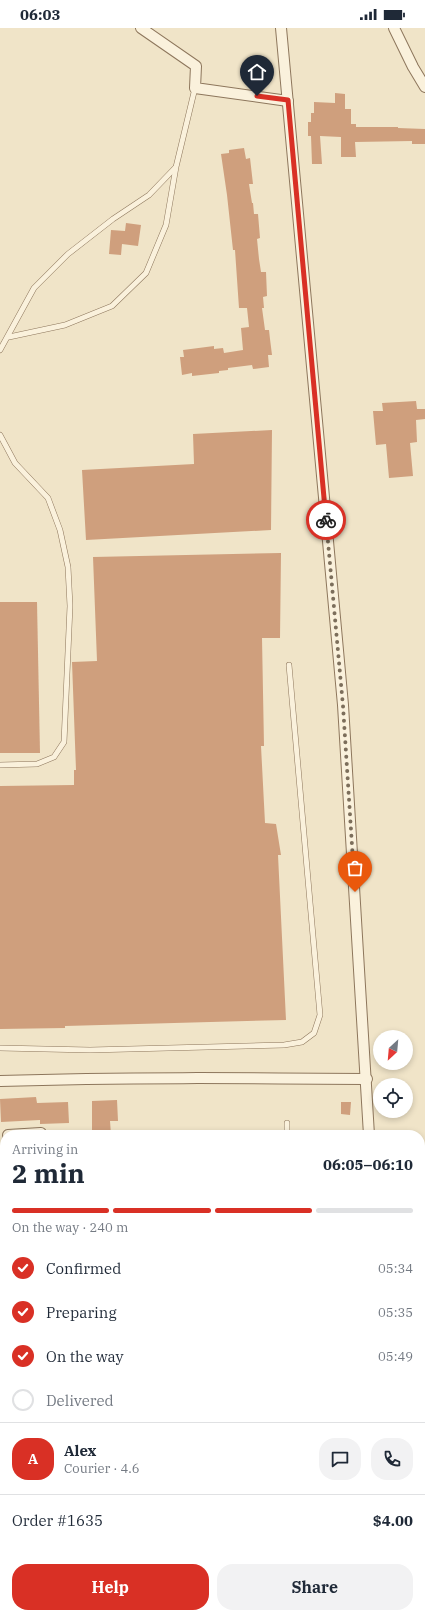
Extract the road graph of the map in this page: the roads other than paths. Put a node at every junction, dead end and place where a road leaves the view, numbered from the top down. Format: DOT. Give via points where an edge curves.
graph roads {
  1 [pos="141,28"];
  2 [pos="281,28"];
  3 [pos="394,28"];
  4 [pos="425,87"];
  5 [pos="195,88"];
  6 [pos="288,100"];
  7 [pos="176,167"];
  8 [pos="9,337"];
  9 [pos="0,350"];
  10 [pos="0,435"];
  11 [pos="289,665"];
  12 [pos="0,765"];
  13 [pos="0,1048"];
  14 [pos="366,1079"];
  15 [pos="0,1081"];
  16 [pos="287,1123"];
  17 [pos="287,1130"];
  18 [pos="369,1130"];
  1 -- 5 [label="street" via="196,66"];
  2 -- 6 [label="street"];
  3 -- 4 [label="street"];
  5 -- 6 [label="street"];
  5 -- 7 [label="lane"];
  6 -- 14 [label="street" via="343,706"];
  7 -- 8 [label="lane" via="149,195 68,254 34,288"];
  7 -- 8 [label="lane" via="166,225 146,273 112,306 65,325"];
  8 -- 9 [label="lane"];
  10 -- 12 [label="lane" via="15,463 48,498 60,530 68,567 70,606 64,742 54,757 37,764"];
  11 -- 13 [label="lane" via="320,1015 314,1033 302,1042 261,1046 90,1050"];
  14 -- 15 [label="street"];
  14 -- 18 [label="street"];
  16 -- 17 [label="lane"];
}
